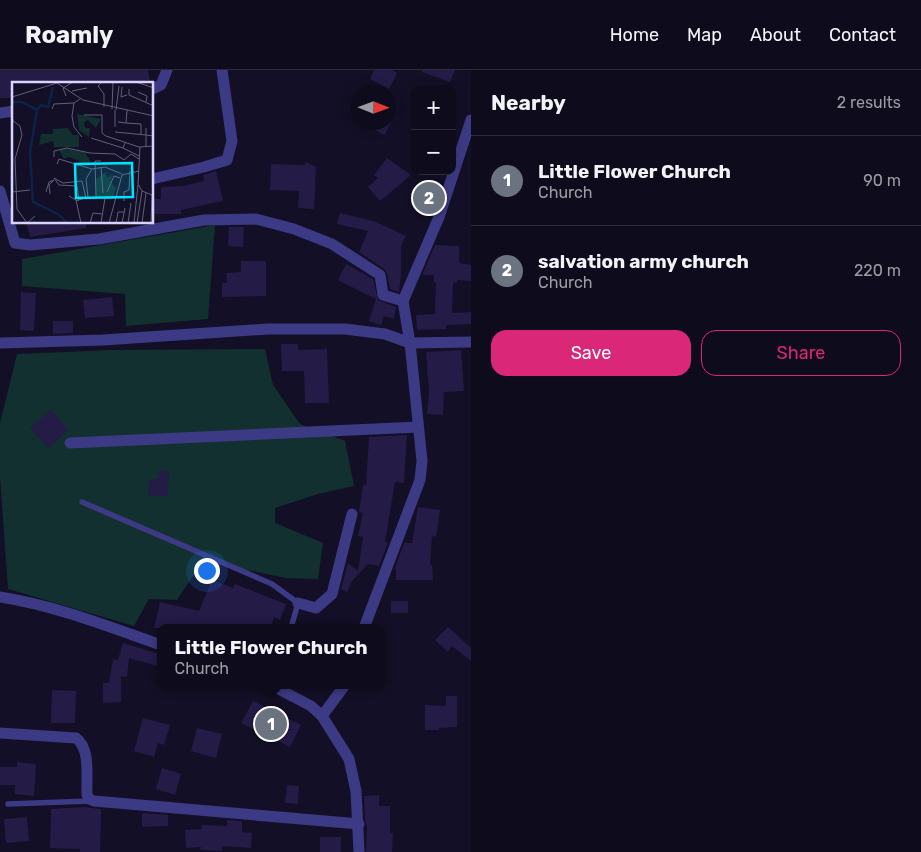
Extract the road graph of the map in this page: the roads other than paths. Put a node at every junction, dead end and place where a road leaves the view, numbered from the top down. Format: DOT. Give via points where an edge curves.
graph roads {
  1 [pos="167,70"];
  2 [pos="222,70"];
  3 [pos="154,88"];
  4 [pos="471,120"];
  5 [pos="154,179"];
  6 [pos="0,191"];
  7 [pos="9,204"];
  8 [pos="12,224"];
  9 [pos="12,224"];
  10 [pos="403,301"];
  11 [pos="410,342"];
  12 [pos="471,342"];
  13 [pos="1,343"];
  14 [pos="418,427"];
  15 [pos="70,443"];
  16 [pos="82,502"];
  17 [pos="352,514"];
  18 [pos="0,597"];
  19 [pos="298,603"];
  20 [pos="292,624"];
  21 [pos="366,624"];
  22 [pos="157,644"];
  23 [pos="279,689"];
  24 [pos="342,689"];
  25 [pos="322,716"];
  26 [pos="0,733"];
  27 [pos="94,801"];
  28 [pos="8,804"];
  29 [pos="359,824"];
  30 [pos="359,852"];
  1 -- 3 [label="street" via="162,85"];
  2 -- 5 [label="street" via="232,141 227,160"];
  4 -- 10 [label="street" via="439,217"];
  6 -- 7 [label="street"];
  7 -- 9 [label="street"];
  8 -- 10 [label="street" via="15,243 30,245 100,239 204,220 256,219 332,244 380,275 383,295"];
  10 -- 11 [label="street"];
  11 -- 12 [label="street"];
  11 -- 13 [label="street" via="362,330 268,329"];
  11 -- 14 [label="street"];
  14 -- 15 [label="street"];
  14 -- 21 [label="street" via="422,461 420,480"];
  16 -- 19 [label="lane" via="272,584"];
  17 -- 19 [label="street" via="332,594 316,608"];
  18 -- 22 [label="street" via="34,602"];
  19 -- 20 [label="lane"];
  23 -- 25 [label="street" via="311,706"];
  24 -- 25 [label="street"];
  25 -- 29 [label="street" via="349,759"];
  26 -- 27 [label="street" via="76,738 85,751 87,794"];
  27 -- 28 [label="lane"];
  27 -- 29 [label="street"];
  29 -- 30 [label="street"];
}
